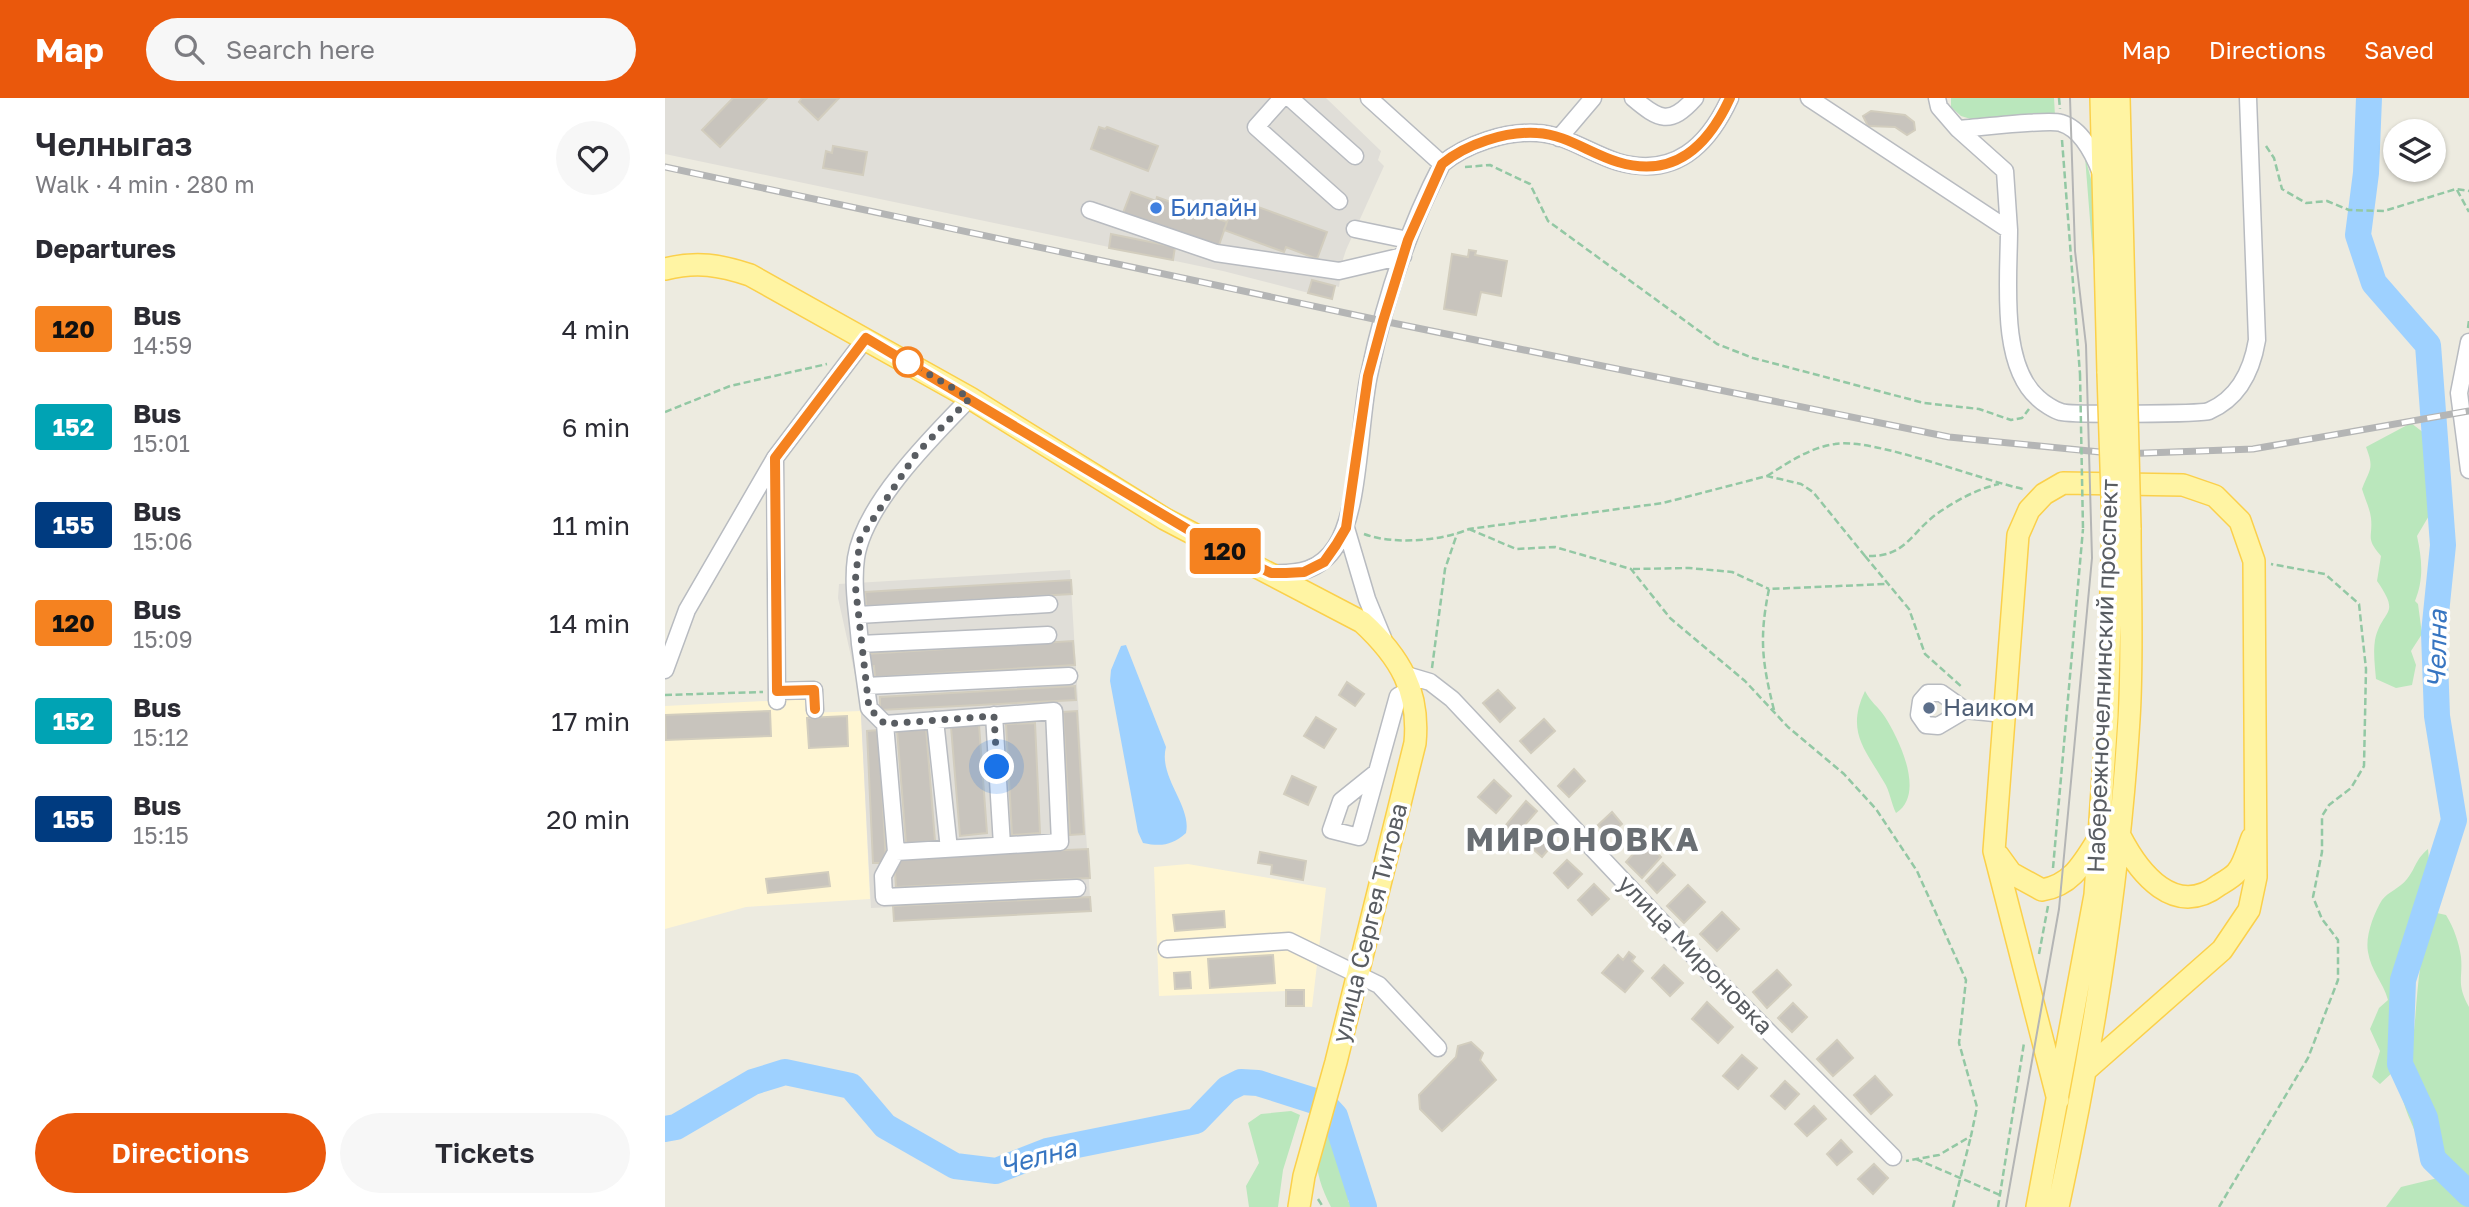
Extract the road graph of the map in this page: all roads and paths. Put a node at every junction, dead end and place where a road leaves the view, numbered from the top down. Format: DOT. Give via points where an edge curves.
graph roads {
  1 [pos="1282,98"];
  2 [pos="1290,98"];
  3 [pos="1369,98"];
  4 [pos="1593,98"];
  5 [pos="1633,98"];
  6 [pos="1695,98"];
  7 [pos="1730,98"];
  8 [pos="1809,98"];
  9 [pos="1937,98"];
  10 [pos="2059,98"];
  11 [pos="2101,98"];
  12 [pos="2119,98"];
  13 [pos="2248,98"];
  14 [pos="2061,122"];
  15 [pos="1958,129"];
  16 [pos="1559,138"];
  17 [pos="2260,138"];
  18 [pos="1355,156"];
  19 [pos="1447,160"];
  20 [pos="2103,179"];
  21 [pos="2456,189"];
  22 [pos="2469,191"];
  23 [pos="1339,201"];
  24 [pos="1090,210"];
  25 [pos="2469,212"];
  26 [pos="1355,229"];
  27 [pos="2009,230"];
  28 [pos="1408,240"];
  29 [pos="1403,257"];
  30 [pos="665,269"];
  31 [pos="866,338"];
  32 [pos="2469,342"];
  33 [pos="847,359"];
  34 [pos="2117,372"];
  35 [pos="970,398"];
  36 [pos="2037,398"];
  37 [pos="665,412"];
  38 [pos="775,458"];
  39 [pos="2469,470"];
  40 [pos="1767,476"];
  41 [pos="1999,484"];
  42 [pos="2043,494"];
  43 [pos="1346,528"];
  44 [pos="2122,528"];
  45 [pos="1469,529"];
  46 [pos="2083,529"];
  47 [pos="1457,534"];
  48 [pos="1865,556"];
  49 [pos="2254,561"];
  50 [pos="1631,569"];
  51 [pos="1271,573"];
  52 [pos="1887,584"];
  53 [pos="1769,589"];
  54 [pos="1049,604"];
  55 [pos="858,615"];
  56 [pos="1048,635"];
  57 [pos="860,644"];
  58 [pos="1386,644"];
  59 [pos="665,670"];
  60 [pos="1069,676"];
  61 [pos="1415,682"];
  62 [pos="866,686"];
  63 [pos="665,695"];
  64 [pos="777,696"];
  65 [pos="815,709"];
  66 [pos="1965,710"];
  67 [pos="1982,712"];
  68 [pos="1775,713"];
  69 [pos="2004,714"];
  70 [pos="994,716"];
  71 [pos="936,720"];
  72 [pos="885,724"];
  73 [pos="1377,772"];
  74 [pos="2255,833"];
  75 [pos="2120,836"];
  76 [pos="2099,839"];
  77 [pos="1002,845"];
  78 [pos="949,849"];
  79 [pos="1994,851"];
  80 [pos="896,852"];
  81 [pos="1077,888"];
  82 [pos="1167,949"];
  83 [pos="1357,973"];
  84 [pos="1438,1048"];
  85 [pos="2087,1069"];
  86 [pos="2058,1100"];
  87 [pos="1971,1136"];
  88 [pos="1893,1157"];
  89 [pos="1916,1159"];
  90 [pos="1962,1179"];
  91 [pos="2000,1195"];
  92 [pos="1299,1207"];
  93 [pos="1953,1207"];
  94 [pos="2037,1207"];
  95 [pos="2058,1207"];
  96 [pos="2219,1207"];
  1 -- 23 [label="street" via="1256,127"];
  2 -- 18 [label="street"];
  3 -- 19 [label="street"];
  4 -- 16 [label="street"];
  5 -- 6 [label="street" via="1655,117 1682,112"];
  7 -- 16 [label="street" via="1698,149 1657,166 1619,162"];
  8 -- 27 [label="street"];
  9 -- 15 [label="street"];
  10 -- 14 [label="path"];
  11 -- 20 [label="main road, Набережночелнинский проспект"];
  12 -- 34 [label="main road, Набережночелнинский проспект"];
  13 -- 36 [label="street" via="2257,340 2252,367 2234,393 2207,412 2061,412"];
  14 -- 15 [label="street"];
  14 -- 20 [label="street" via="2087,145"];
  14 -- 46 [label="path, bridge" via="2080,374"];
  15 -- 27 [label="street" via="2005,171"];
  16 -- 19 [label="street" via="1538,133 1514,135 1482,143"];
  17 -- 21 [label="path" via="2274,158 2282,189 2306,203 2327,201 2349,210 2384,211"];
  19 -- 28 [label="street"];
  19 -- 36 [label="path" via="1466,168 1490,165 1530,184 1548,221 1717,344 1753,358 1924,403 1979,410 2011,420 2022,418"];
  20 -- 34 [label="main road, Набережночелнинский проспект"];
  21 -- 22 [label="path"];
  21 -- 25 [label="path"];
  24 -- 29 [label="street" via="1229,256 1339,271"];
  26 -- 28 [label="street"];
  27 -- 36 [label="street" via="2010,337 2020,372"];
  28 -- 29 [label="street"];
  29 -- 43 [label="street" via="1368,376"];
  30 -- 31 [label="main road, улица Сергея Титова" via="715,264 750,275"];
  31 -- 33 [label="street"];
  31 -- 35 [label="main road, улица Сергея Титова"];
  32 -- 39 [label="street" via="2459,393"];
  33 -- 37 [label="path" via="730,386"];
  33 -- 38 [label="street"];
  34 -- 44 [label="main road, Набережночелнинский проспект, bridge"];
  35 -- 51 [label="main road, улица Сергея Титова" via="1165,519"];
  35 -- 55 [label="street" via="916,454 860,539 855,583"];
  38 -- 59 [label="street" via="687,610"];
  38 -- 64 [label="street"];
  40 -- 41 [label="path" via="1809,450 1838,443 1884,450"];
  40 -- 45 [label="path" via="1663,503"];
  40 -- 48 [label="path" via="1801,484 1813,492"];
  41 -- 42 [label="path"];
  41 -- 48 [label="path" via="1981,488 1937,514 1903,548 1882,557"];
  42 -- 49 [label="main road" via="2063,483 2183,485 2215,496 2240,521"];
  42 -- 69 [label="main road" via="2029,510 2018,535"];
  43 -- 47 [label="path" via="1377,539"];
  43 -- 51 [label="street" via="1324,562 1304,572"];
  43 -- 58 [label="street"];
  44 -- 75 [label="main road, Набережночелнинский проспект" via="2130,715"];
  44 -- 76 [label="main road, Набережночелнинский проспект"];
  45 -- 47 [label="path"];
  45 -- 50 [label="path" via="1516,549 1555,547"];
  47 -- 61 [label="path"];
  48 -- 52 [label="path"];
  49 -- 74 [label="main road"];
  49 -- 96 [label="path" via="2325,574 2359,604 2366,669 2364,766 2351,788 2322,816 2322,852 2313,897 2338,940 2338,980 2308,1058"];
  50 -- 53 [label="path" via="1731,572"];
  50 -- 68 [label="path" via="1670,618 1745,681"];
  51 -- 58 [label="main road, улица Сергея Титова" via="1362,622"];
  52 -- 53 [label="path"];
  52 -- 67 [label="path" via="1909,609 1925,654"];
  53 -- 68 [label="path" via="1761,630 1764,669"];
  54 -- 55 [label="street"];
  55 -- 57 [label="street"];
  56 -- 57 [label="street"];
  57 -- 62 [label="street"];
  58 -- 61 [label="main road, улица Сергея Титова"];
  60 -- 62 [label="street"];
  61 -- 73 [label="street" via="1398,696"];
  61 -- 83 [label="main road, улица Сергея Титова" via="1415,743"];
  61 -- 88 [label="street, улица Мироновка" via="1452,699 1707,970"];
  62 -- 72 [label="street" via="869,708"];
  63 -- 64 [label="path"];
  64 -- 65 [label="street" via="814,690"];
  66 -- 67 [label="street"];
  67 -- 69 [label="street"];
  68 -- 87 [label="path" via="1876,809 1917,871 1951,943 1966,980 1959,1043 1977,1107"];
  69 -- 79 [label="main road"];
  70 -- 71 [label="street"];
  70 -- 77 [label="street"];
  70 -- 77 [label="street" via="1054,711 1060,842"];
  71 -- 72 [label="street"];
  71 -- 78 [label="street"];
  72 -- 80 [label="street"];
  74 -- 75 [label="main road" via="2237,872 2208,894 2177,896 2153,883 2133,862"];
  74 -- 85 [label="main road" via="2256,877 2249,910 2222,950"];
  75 -- 85 [label="main road, Набережночелнинский проспект"];
  76 -- 79 [label="main road" via="2062,886 2042,890 2011,873"];
  76 -- 86 [label="main road, Набережночелнинский проспект" via="2095,895"];
  77 -- 78 [label="street"];
  78 -- 80 [label="street"];
  79 -- 86 [label="main road"];
  80 -- 81 [label="street" via="883,876 884,897"];
  82 -- 83 [label="street" via="1289,941"];
  83 -- 84 [label="street" via="1379,985"];
  83 -- 92 [label="main road, улица Сергея Титова"];
  85 -- 95 [label="main road, Набережночелнинский проспект"];
  86 -- 94 [label="main road, Набережночелнинский проспект"];
  87 -- 89 [label="path" via="1940,1155"];
  87 -- 90 [label="path"];
  88 -- 89 [label="path"];
  89 -- 90 [label="path"];
  90 -- 91 [label="path"];
  90 -- 93 [label="path"];
}
